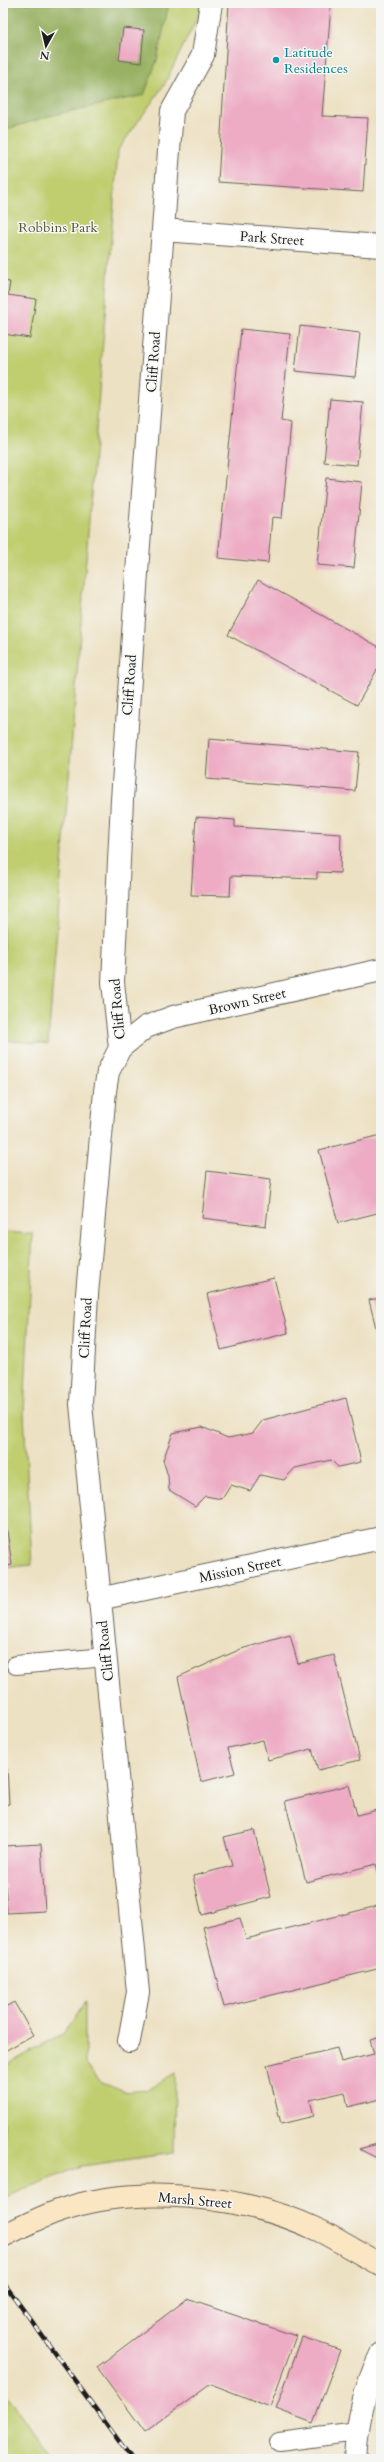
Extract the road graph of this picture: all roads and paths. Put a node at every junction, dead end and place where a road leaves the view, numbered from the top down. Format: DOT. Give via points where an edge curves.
graph roads {
  1 [pos="211,3"];
  2 [pos="163,230"];
  3 [pos="381,246"];
  4 [pos="381,970"];
  5 [pos="120,1048"];
  6 [pos="381,1538"];
  7 [pos="99,1599"];
  8 [pos="106,1657"];
  9 [pos="16,1665"];
  10 [pos="129,2041"];
  11 [pos="3,2236"];
  12 [pos="381,2265"];
  13 [pos="381,2354"];
  14 [pos="357,2432"];
  15 [pos="279,2442"];
  16 [pos="355,2459"];
  1 -- 2 [label="street, Cliff Road" via="203,55 172,111"];
  2 -- 3 [label="street, Park Street"];
  2 -- 5 [label="street, Cliff Road" via="116,903 113,982"];
  4 -- 5 [label="street, Brown Street" via="173,1017 146,1027"];
  5 -- 7 [label="street, Cliff Road" via="108,1072 105,1091 87,1294 81,1404"];
  6 -- 7 [label="street, Mission Street"];
  7 -- 8 [label="street, Cliff Road"];
  8 -- 9 [label="lane"];
  8 -- 10 [label="street, Cliff Road" via="138,1992"];
  11 -- 12 [label="main road, Marsh Street" via="38,2219 86,2204 126,2197 194,2198 236,2203 283,2216 318,2230"];
  13 -- 14 [label="street" via="371,2374"];
  14 -- 15 [label="lane"];
  14 -- 16 [label="street"];
}
